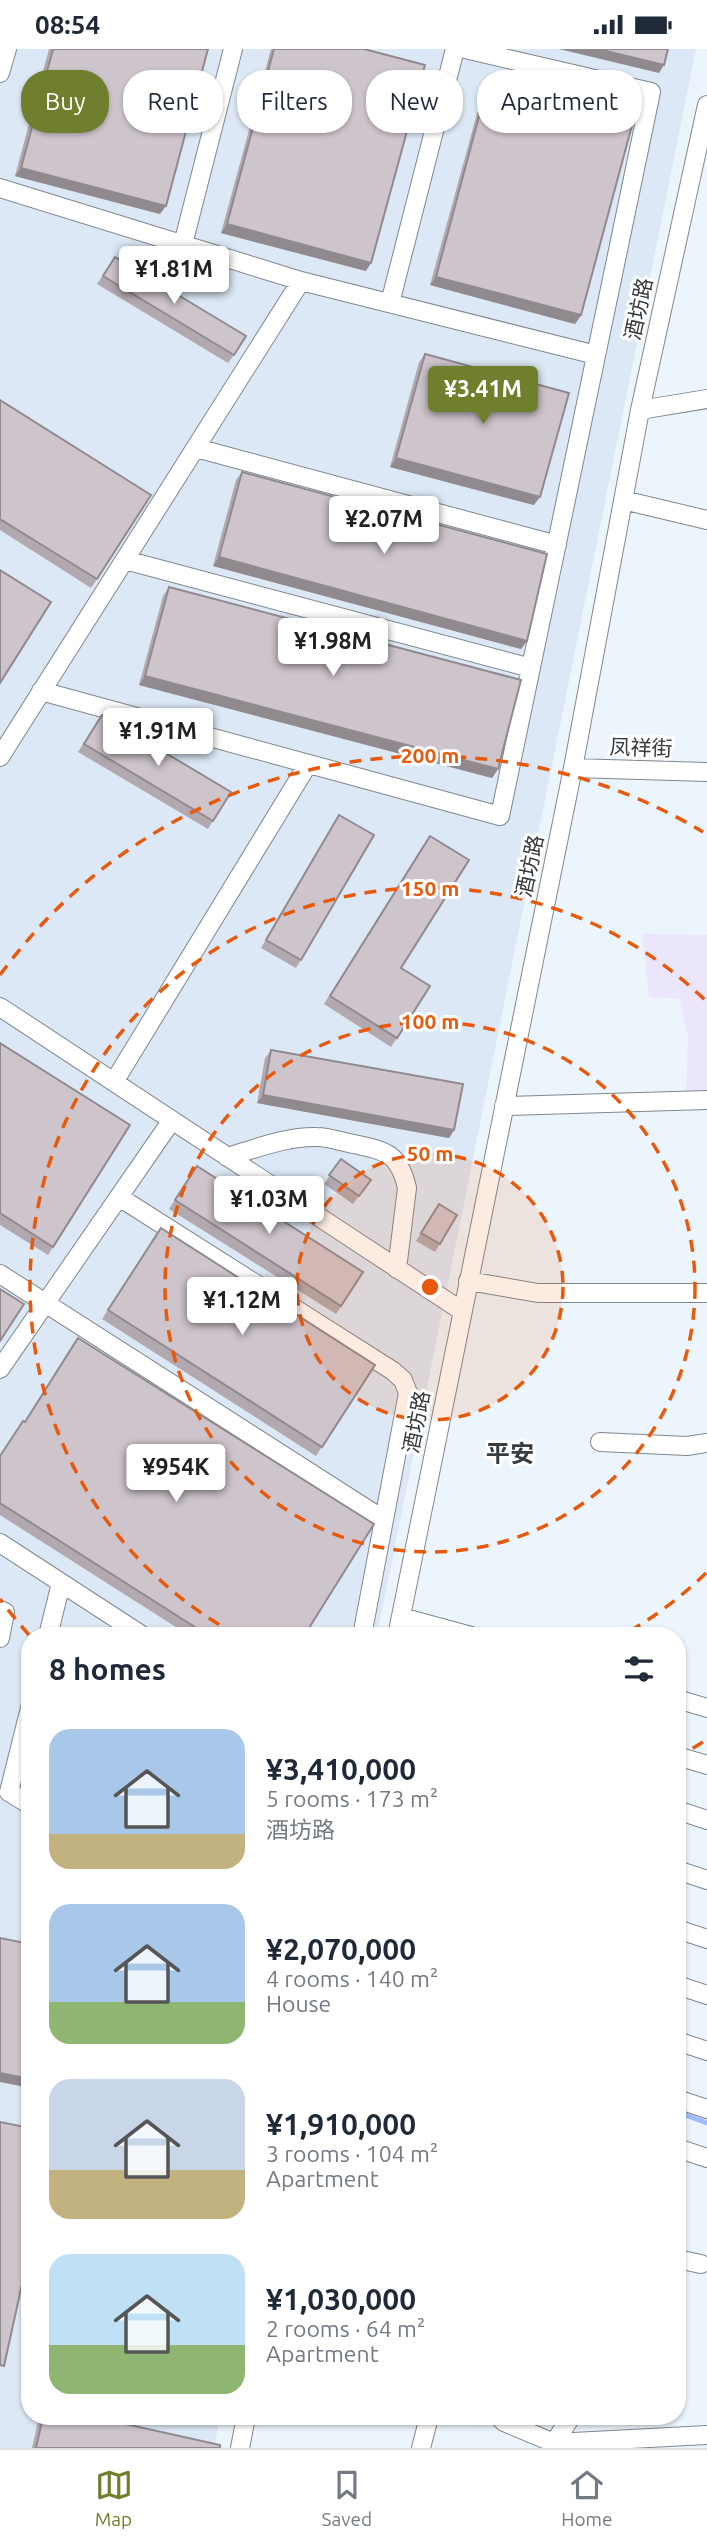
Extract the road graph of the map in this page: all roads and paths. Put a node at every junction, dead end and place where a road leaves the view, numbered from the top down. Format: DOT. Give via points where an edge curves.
graph roads {
  1 [pos="8,49"];
  2 [pos="233,49"];
  3 [pos="455,49"];
  4 [pos="465,49"];
  5 [pos="0,73"];
  6 [pos="707,105"];
  7 [pos="0,188"];
  8 [pos="183,244"];
  9 [pos="302,281"];
  10 [pos="390,303"];
  11 [pos="596,355"];
  12 [pos="707,399"];
  13 [pos="640,410"];
  14 [pos="196,448"];
  15 [pos="623,500"];
  16 [pos="707,520"];
  17 [pos="557,545"];
  18 [pos="125,560"];
  19 [pos="531,668"];
  20 [pos="41,691"];
  21 [pos="0,757"];
  22 [pos="308,764"];
  23 [pos="573,768"];
  24 [pos="707,772"];
  25 [pos="0,1007"];
  26 [pos="114,1082"];
  27 [pos="707,1100"];
  28 [pos="504,1106"];
  29 [pos="172,1121"];
  30 [pos="227,1157"];
  31 [pos="119,1198"];
  32 [pos="397,1269"];
  33 [pos="0,1274"];
  34 [pos="468,1281"];
  35 [pos="707,1293"];
  36 [pos="46,1303"];
  37 [pos="462,1311"];
  38 [pos="0,1370"];
  39 [pos="600,1442"];
  40 [pos="707,1443"];
  41 [pos="384,1520"];
  42 [pos="0,1543"];
  43 [pos="61,1583"];
  44 [pos="0,1609"];
  45 [pos="401,1617"];
  46 [pos="50,1627"];
  47 [pos="129,1627"];
  48 [pos="364,1627"];
  49 [pos="399,1627"];
  50 [pos="438,1627"];
  51 [pos="0,1638"];
  52 [pos="686,1702"];
  53 [pos="707,1709"];
  54 [pos="21,1744"];
  55 [pos="686,1759"];
  56 [pos="707,1765"];
  57 [pos="21,1799"];
  58 [pos="686,1813"];
  59 [pos="707,1820"];
  60 [pos="686,1873"];
  61 [pos="707,1880"];
  62 [pos="686,1932"];
  63 [pos="707,1939"];
  64 [pos="686,1988"];
  65 [pos="707,1995"];
  66 [pos="686,2044"];
  67 [pos="707,2051"];
  68 [pos="686,2102"];
  69 [pos="707,2109"];
  70 [pos="686,2151"];
  71 [pos="707,2158"];
  72 [pos="686,2261"];
  73 [pos="701,2264"];
  74 [pos="244,2425"];
  75 [pos="427,2425"];
  76 [pos="511,2425"];
  77 [pos="566,2425"];
  78 [pos="707,2435"];
  79 [pos="554,2443"];
  80 [pos="240,2448"];
  81 [pos="421,2448"];
  1 -- 5 [label="street"];
  2 -- 8 [label="street"];
  3 -- 10 [label="street"];
  4 -- 11 [label="street" via="651,92"];
  6 -- 13 [label="street, 酒坊路"];
  7 -- 8 [label="street"];
  8 -- 9 [label="street"];
  9 -- 10 [label="street"];
  9 -- 14 [label="street"];
  10 -- 11 [label="street"];
  11 -- 17 [label="street"];
  12 -- 13 [label="street"];
  13 -- 15 [label="street, 酒坊路"];
  14 -- 17 [label="street"];
  14 -- 18 [label="street"];
  15 -- 16 [label="street"];
  15 -- 23 [label="street, 酒坊路"];
  17 -- 19 [label="street"];
  18 -- 19 [label="street"];
  18 -- 20 [label="street"];
  19 -- 22 [label="street" via="500,816"];
  20 -- 21 [label="street"];
  20 -- 22 [label="street"];
  22 -- 26 [label="street"];
  23 -- 24 [label="street, 凤祥街"];
  23 -- 28 [label="street, 酒坊路"];
  25 -- 26 [label="street"];
  26 -- 29 [label="street"];
  27 -- 28 [label="street"];
  28 -- 34 [label="street, 酒坊路"];
  29 -- 30 [label="street"];
  29 -- 31 [label="street"];
  30 -- 32 [label="street"];
  30 -- 32 [label="street" via="286,1140 317,1137 385,1151 397,1161 407,1188"];
  31 -- 36 [label="street"];
  31 -- 41 [label="street" via="403,1380 408,1393"];
  32 -- 37 [label="street"];
  33 -- 36 [label="street"];
  34 -- 35 [label="street" via="538,1293"];
  34 -- 37 [label="street, 酒坊路"];
  36 -- 38 [label="street"];
  36 -- 41 [label="street"];
  37 -- 45 [label="street, 酒坊路"];
  39 -- 40 [label="street"];
  41 -- 48 [label="street"];
  42 -- 43 [label="street"];
  43 -- 46 [label="street"];
  43 -- 47 [label="street"];
  44 -- 51 [label="street" via="5,1612"];
  45 -- 49 [label="street, 酒坊路"];
  45 -- 50 [label="street"];
  52 -- 53 [label="street"];
  54 -- 57 [label="street" via="9,1792"];
  55 -- 56 [label="street"];
  58 -- 59 [label="street"];
  60 -- 61 [label="street"];
  62 -- 63 [label="street"];
  64 -- 65 [label="street"];
  66 -- 67 [label="street"];
  68 -- 69 [label="street"];
  70 -- 71 [label="street"];
  72 -- 73 [label="street"];
  74 -- 80 [label="street"];
  75 -- 81 [label="street"];
  76 -- 79 [label="street"];
  77 -- 79 [label="street"];
  78 -- 79 [label="street"];
}
